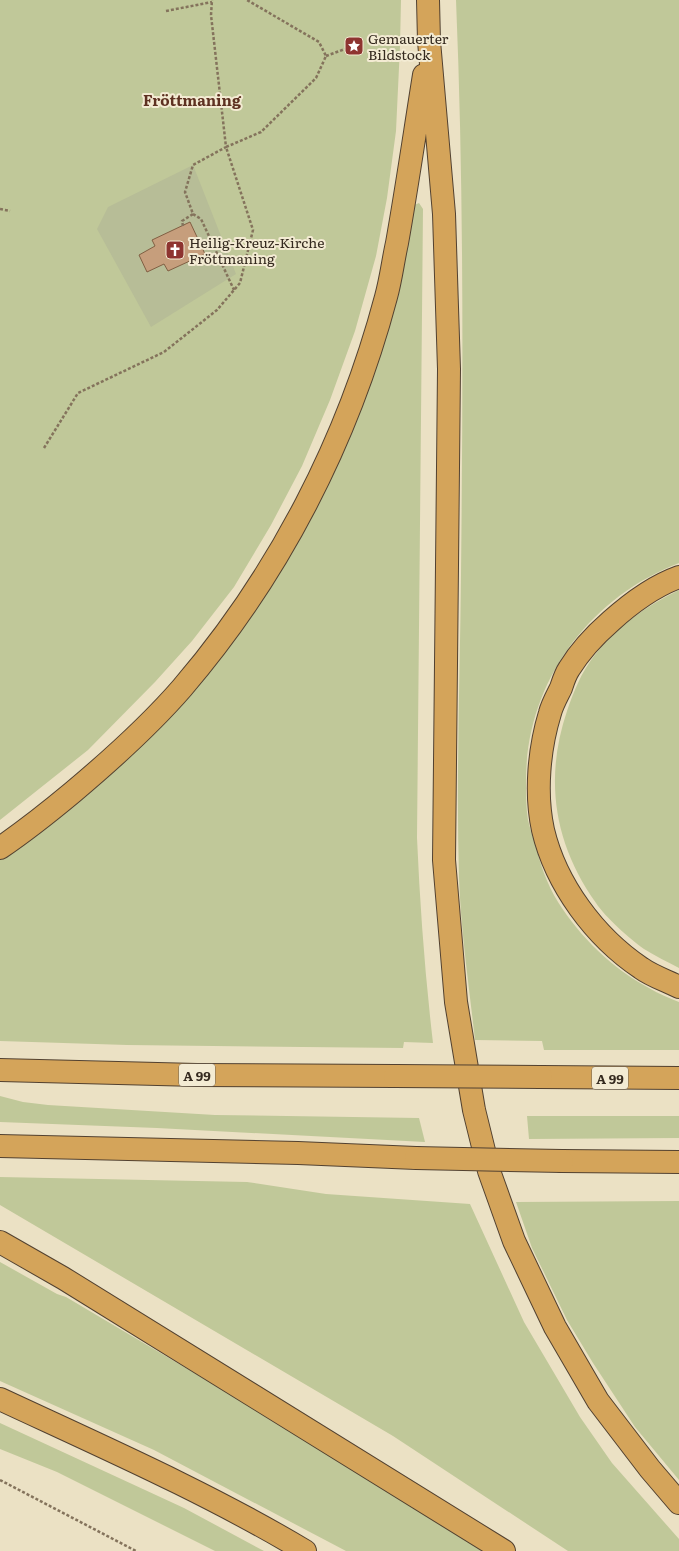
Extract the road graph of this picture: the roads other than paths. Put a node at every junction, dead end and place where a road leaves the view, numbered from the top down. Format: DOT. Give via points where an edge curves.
graph roads {
  1 [pos="428,0"];
  2 [pos="429,41"];
  3 [pos="679,577"];
  4 [pos="0,848"];
  5 [pos="679,987"];
  6 [pos="0,1070"];
  7 [pos="679,1078"];
  8 [pos="0,1146"];
  9 [pos="679,1162"];
  10 [pos="0,1242"];
  11 [pos="0,1399"];
  12 [pos="679,1503"];
  13 [pos="306,1551"];
  14 [pos="504,1551"];
  1 -- 2 [label="highway"];
  2 -- 4 [label="highway" via="387,294 368,360 343,425 295,525 264,577 182,688 136,736 91,777"];
  2 -- 12 [label="highway" via="444,214 449,370 444,860 456,1002 474,1110 489,1171 514,1241 556,1327 598,1401"];
  3 -- 5 [label="highway" via="666,582 627,607 594,636 569,669 550,713 541,751 539,787 543,830 552,858 584,914 604,937 641,968"];
  6 -- 7 [label="highway, A 99, bridge" via="197,1075"];
  8 -- 9 [label="highway, bridge" via="416,1158"];
  10 -- 14 [label="highway" via="63,1278"];
  11 -- 13 [label="highway" via="163,1474"];
}
